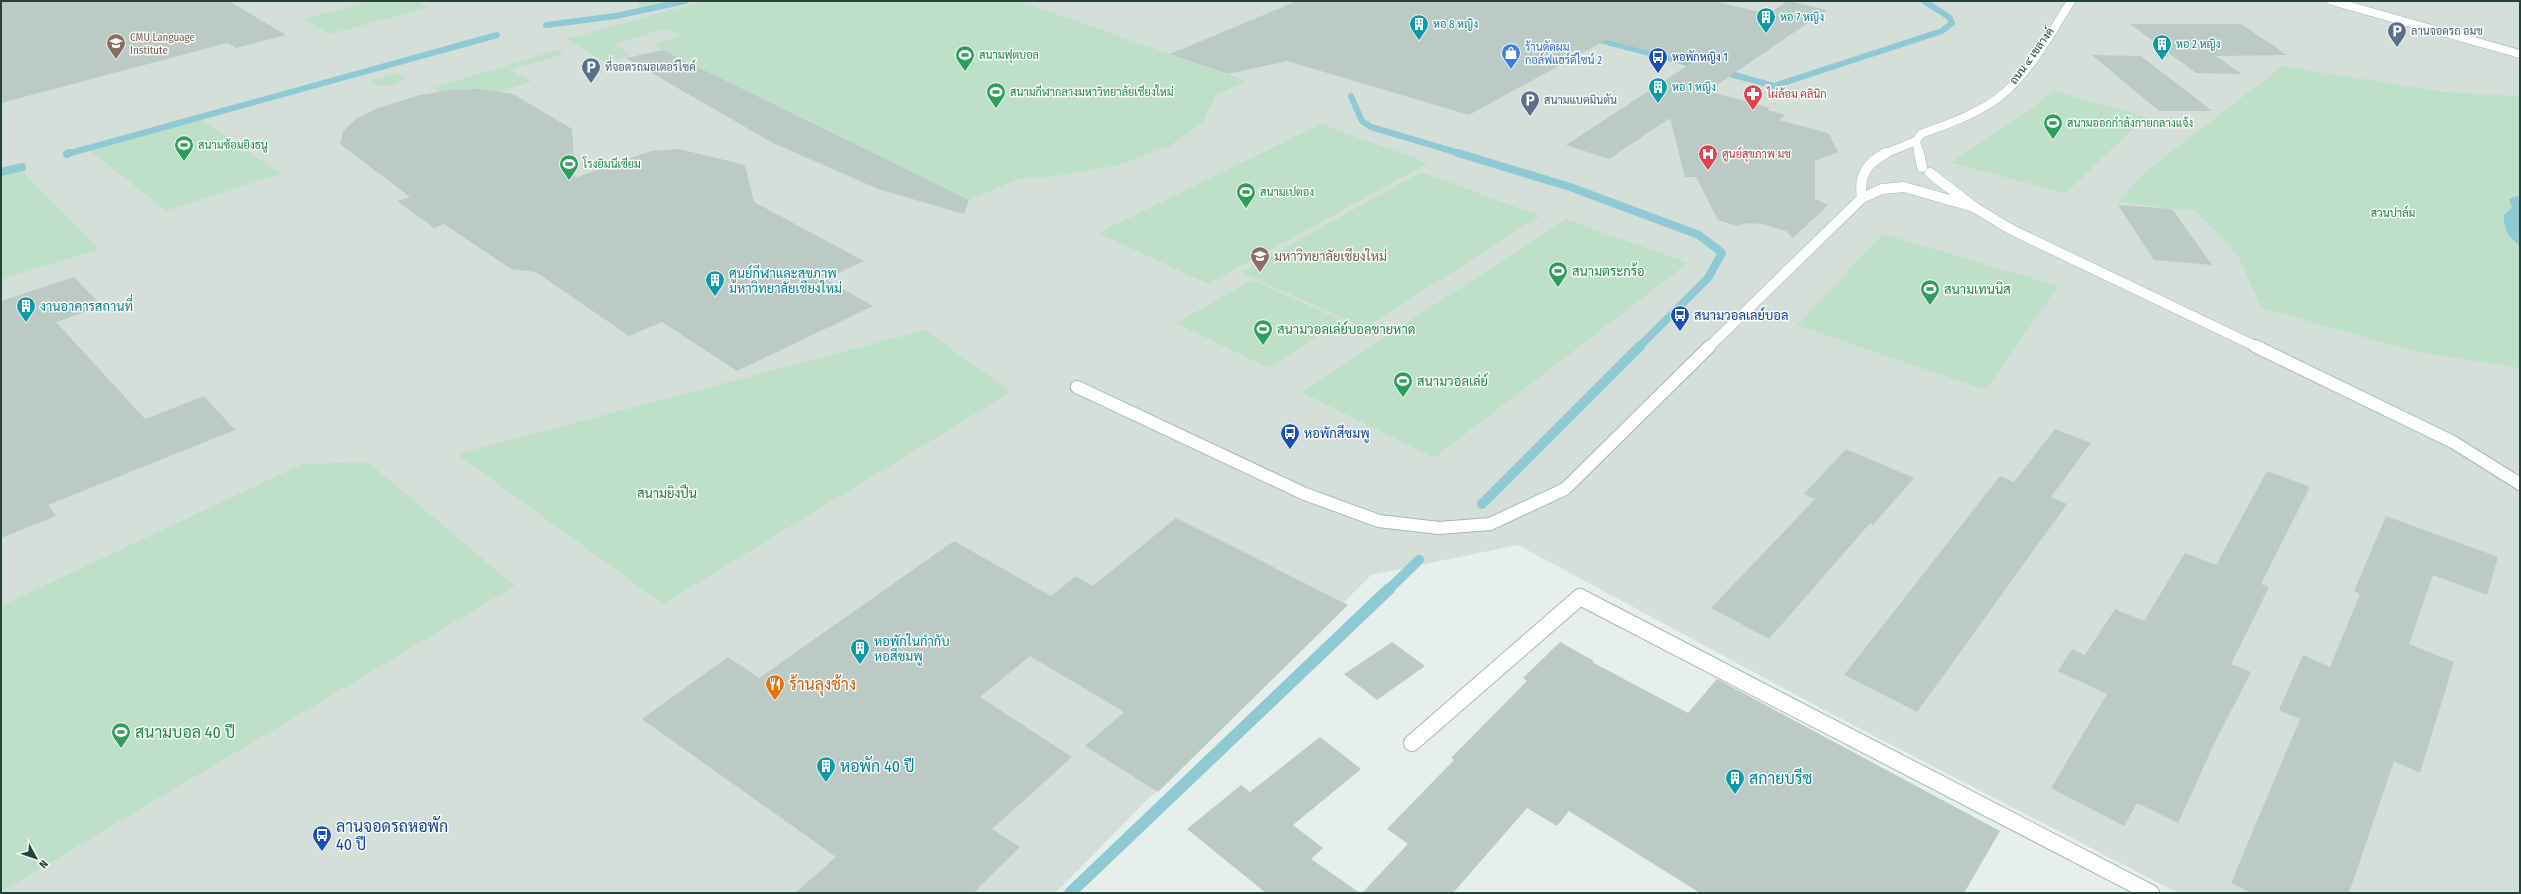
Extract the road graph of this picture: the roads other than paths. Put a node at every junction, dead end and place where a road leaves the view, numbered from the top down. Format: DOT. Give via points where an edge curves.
graph roads {
  1 [pos="2071,1"];
  2 [pos="2332,1"];
  3 [pos="2520,54"];
  4 [pos="1919,138"];
  5 [pos="1922,167"];
  6 [pos="1930,173"];
  7 [pos="1862,198"];
  8 [pos="1974,207"];
  9 [pos="1077,387"];
  10 [pos="2520,484"];
  11 [pos="1412,743"];
  12 [pos="2151,893"];
  1 -- 4 [label="street, ถนน ๔ เขลางค์" via="2018,79 2002,94 1969,116"];
  2 -- 3 [label="street"];
  4 -- 5 [label="street"];
  4 -- 7 [label="street, ถนน ๔ เขลางค์" via="1890,151 1869,165 1860,181"];
  6 -- 8 [label="street"];
  7 -- 8 [label="street" via="1882,189 1904,187"];
  7 -- 9 [label="street" via="1565,489 1534,506 1490,524 1439,528 1379,521 1305,494"];
  8 -- 10 [label="street" via="2010,230 2453,442"];
  11 -- 12 [label="street" via="1580,597"];
}
